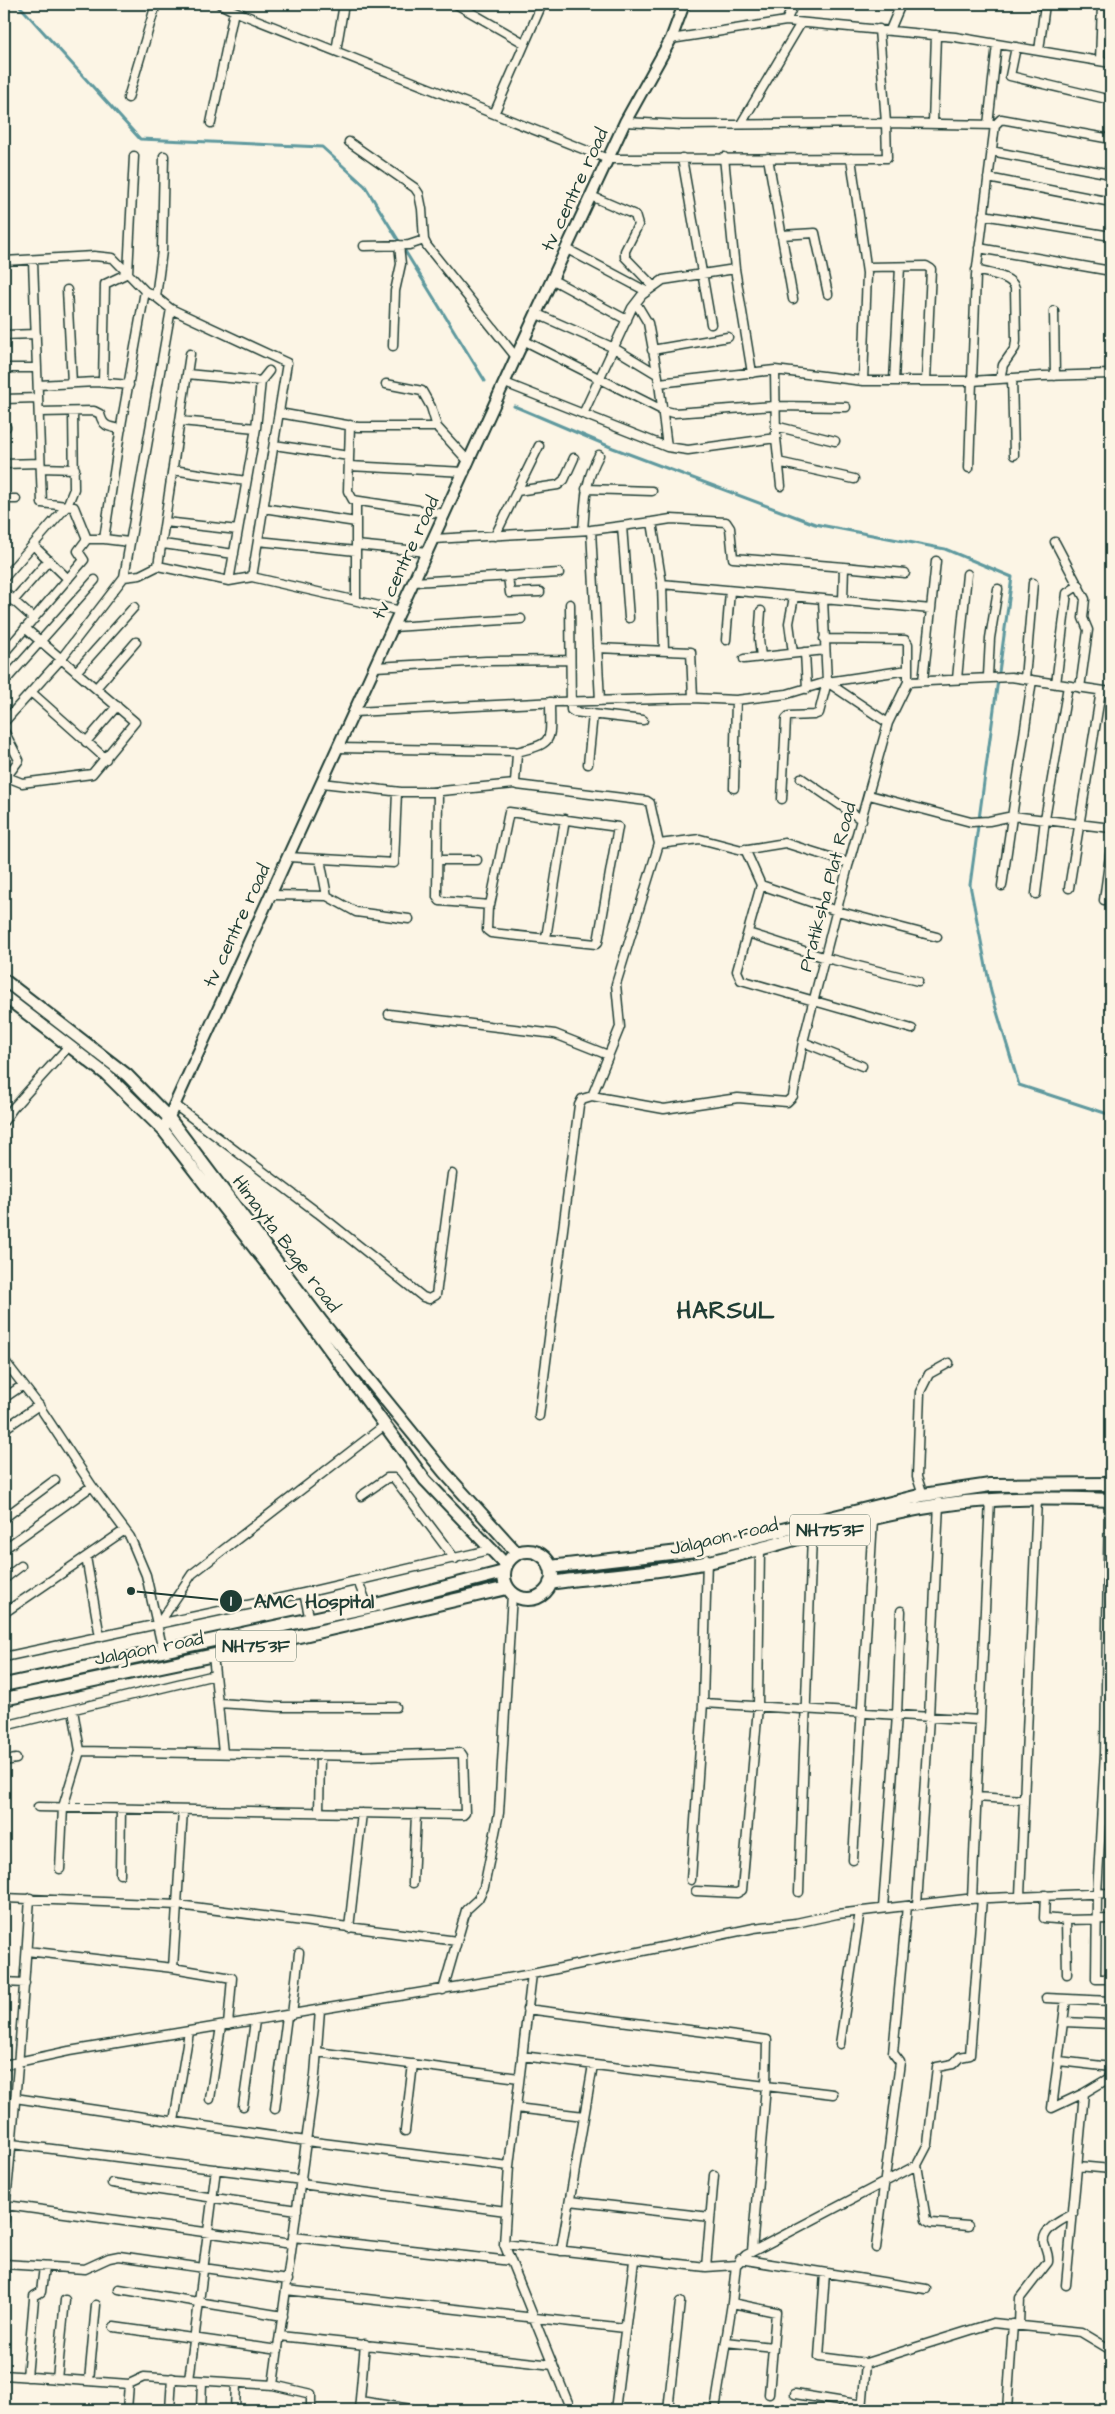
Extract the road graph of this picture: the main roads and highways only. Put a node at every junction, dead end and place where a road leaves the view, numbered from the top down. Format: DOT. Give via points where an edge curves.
graph roads {
  1 [pos="684,4"];
  2 [pos="4,980"];
  3 [pos="4,996"];
  4 [pos="169,1118"];
  5 [pos="163,1130"];
  6 [pos="1111,1484"];
  7 [pos="939,1499"];
  8 [pos="1110,1500"];
  9 [pos="759,1543"];
  10 [pos="517,1553"];
  11 [pos="706,1556"];
  12 [pos="550,1567"];
  13 [pos="505,1568"];
  14 [pos="550,1583"];
  15 [pos="510,1591"];
  16 [pos="4,1684"];
  17 [pos="4,1699"];
  1 -- 4 [label="main road, tv centre road" via="671,39 626,122 516,357"];
  2 -- 4 [label="main road, Himayta Bage road" via="126,1075"];
  3 -- 5 [label="main road" via="107,1076"];
  4 -- 5 [label="main road, tv centre road"];
  4 -- 10 [label="main road, Himayta Bage road" via="322,1322 444,1472"];
  5 -- 13 [label="main road" via="270,1268 426,1480 493,1549"];
  6 -- 7 [label="highway, Jalgaon road / NH753F" via="990,1485"];
  7 -- 8 [label="highway, Jalgaon road / NH753F"];
  7 -- 9 [label="highway, Jalgaon road / NH753F" via="812,1535"];
  7 -- 9 [label="highway, Jalgaon road / NH753F" via="922,1495"];
  9 -- 11 [label="highway, Jalgaon road / NH753F"];
  10 -- 12 [label="highway" via="533,1552 546,1560"];
  10 -- 13 [label="highway"];
  11 -- 12 [label="highway, Jalgaon road / NH753F"];
  11 -- 14 [label="highway, Jalgaon road / NH753F" via="675,1568"];
  12 -- 14 [label="highway"];
  13 -- 15 [label="highway"];
  13 -- 16 [label="highway, Jalgaon road / NH753F" via="368,1607"];
  14 -- 15 [label="highway" via="547,1590 534,1599 519,1598"];
  15 -- 17 [label="highway, Jalgaon road / NH753F"];
}
